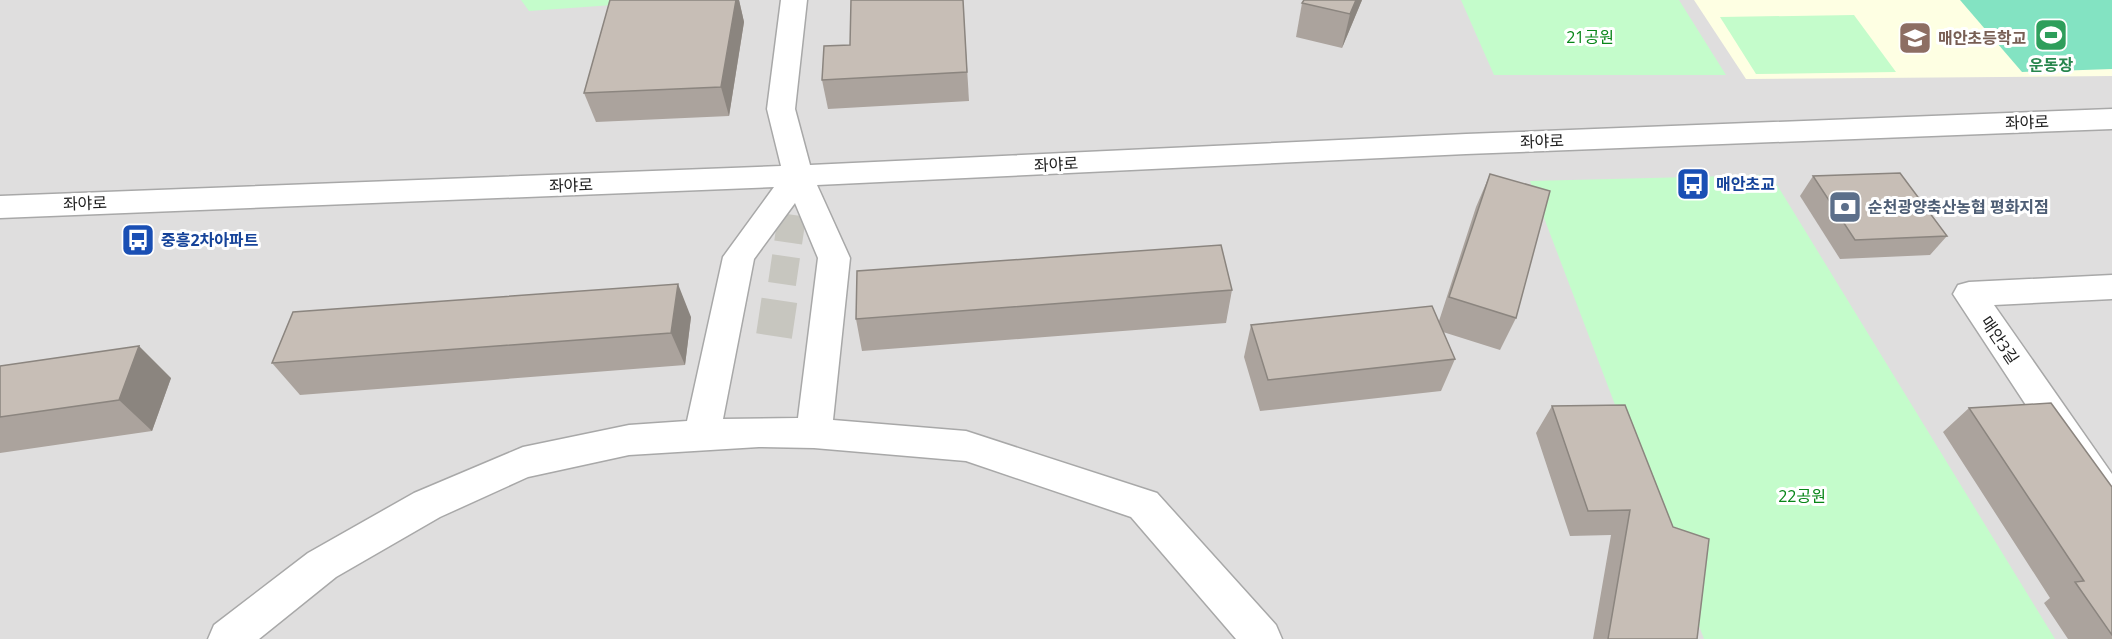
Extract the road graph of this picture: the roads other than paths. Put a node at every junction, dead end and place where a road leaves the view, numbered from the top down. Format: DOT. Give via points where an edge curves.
graph roads {
  1 [pos="794,0"];
  2 [pos="2112,119"];
  3 [pos="798,176"];
  4 [pos="0,207"];
  5 [pos="2112,287"];
  6 [pos="814,433"];
  7 [pos="702,436"];
  8 [pos="2112,504"];
  9 [pos="228,639"];
  10 [pos="1262,639"];
  1 -- 3 [label="street" via="781,109"];
  2 -- 3 [label="street, 좌야로" via="1466,144"];
  3 -- 4 [label="street, 좌야로"];
  3 -- 6 [label="street" via="834,258"];
  3 -- 7 [label="street" via="739,257"];
  5 -- 8 [label="street, 매안3길" via="1969,294"];
  6 -- 7 [label="street"];
  6 -- 10 [label="street" via="966,446 1144,506"];
  7 -- 9 [label="street" via="629,440 523,463 428,505 322,565"];
}
